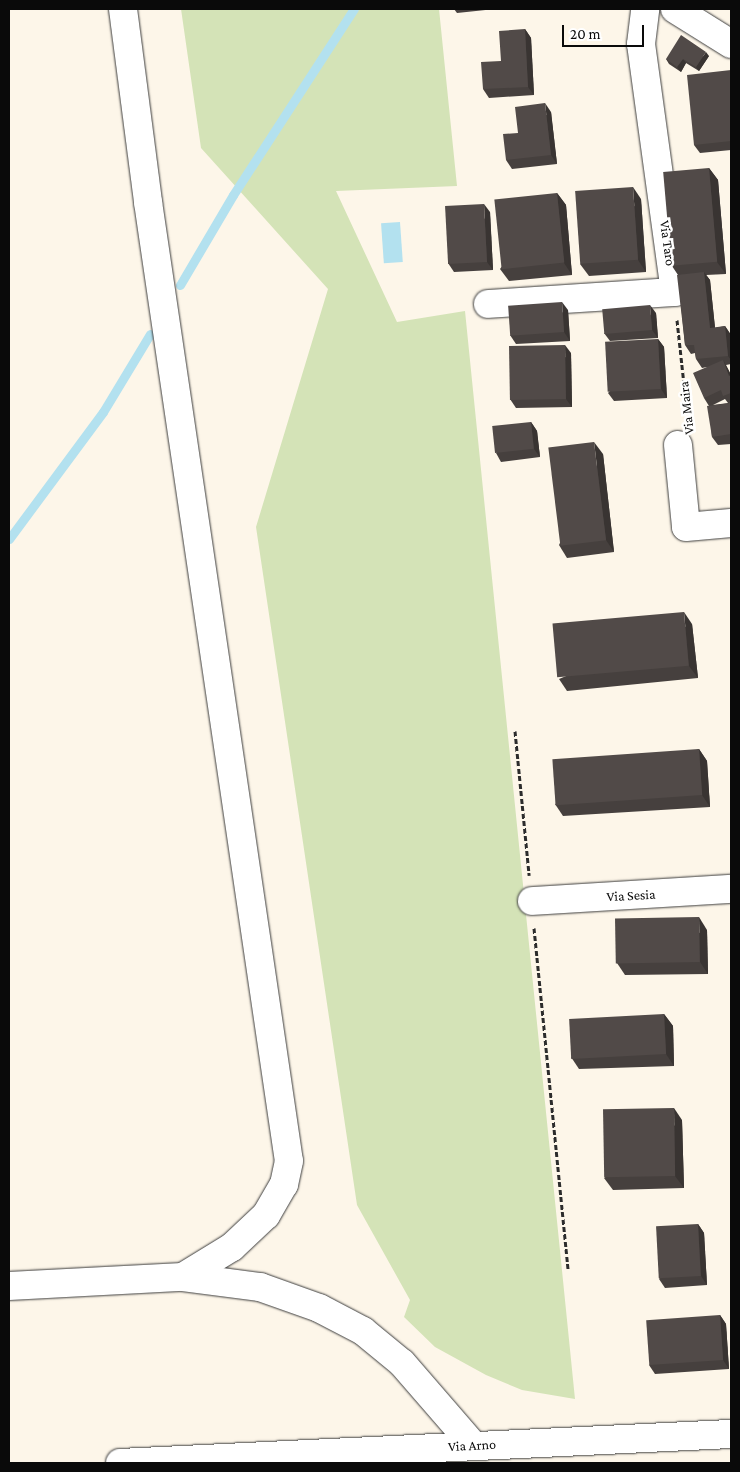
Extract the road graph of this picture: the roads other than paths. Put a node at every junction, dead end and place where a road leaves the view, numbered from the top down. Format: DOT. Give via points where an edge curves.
graph roads {
  1 [pos="123,9"];
  2 [pos="644,9"];
  3 [pos="676,9"];
  4 [pos="731,44"];
  5 [pos="488,304"];
  6 [pos="678,445"];
  7 [pos="731,523"];
  8 [pos="731,889"];
  9 [pos="532,901"];
  10 [pos="183,1277"];
  11 [pos="9,1286"];
  12 [pos="731,1434"];
  13 [pos="472,1445"];
  14 [pos="120,1463"];
  1 -- 10 [label="street" via="289,1161 284,1184 266,1215 232,1247"];
  2 -- 5 [label="street, Via Taro" via="641,44 674,292"];
  3 -- 4 [label="street"];
  6 -- 7 [label="street, Via Maira" via="686,527"];
  8 -- 9 [label="street, Via Sesia"];
  10 -- 11 [label="street"];
  10 -- 13 [label="street" via="260,1287 319,1308 362,1331 402,1364"];
  12 -- 13 [label="street, Via Arno"];
  13 -- 14 [label="street, Via Arno"];
}
